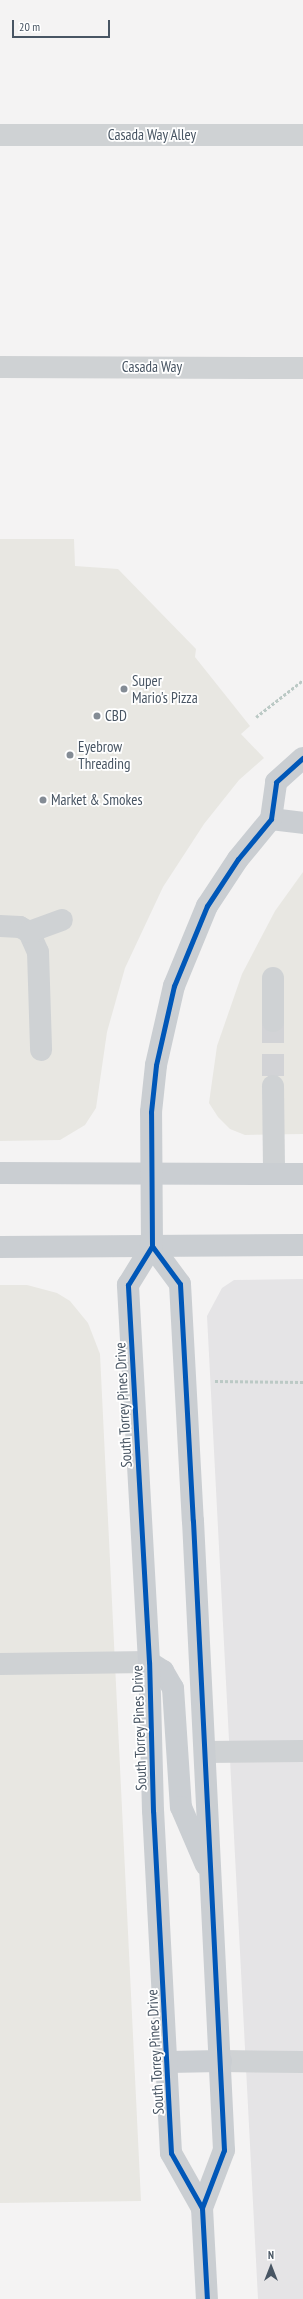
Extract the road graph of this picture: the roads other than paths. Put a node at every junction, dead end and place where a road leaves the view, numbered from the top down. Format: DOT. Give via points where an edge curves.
graph roads {
  1 [pos="0,134"];
  2 [pos="303,136"];
  3 [pos="0,367"];
  4 [pos="303,368"];
  5 [pos="303,758"];
  6 [pos="271,819"];
  7 [pos="303,823"];
  8 [pos="62,920"];
  9 [pos="0,926"];
  10 [pos="29,932"];
  11 [pos="273,978"];
  12 [pos="273,1021"];
  13 [pos="41,1050"];
  14 [pos="273,1086"];
  15 [pos="0,1173"];
  16 [pos="152,1173"];
  17 [pos="274,1174"];
  18 [pos="303,1174"];
  19 [pos="303,1245"];
  20 [pos="152,1246"];
  21 [pos="0,1247"];
  22 [pos="149,1662"];
  23 [pos="0,1664"];
  24 [pos="303,1751"];
  25 [pos="205,1752"];
  26 [pos="212,1879"];
  27 [pos="221,2061"];
  28 [pos="168,2062"];
  29 [pos="303,2062"];
  30 [pos="202,2208"];
  31 [pos="207,2299"];
  1 -- 2 [label="street, Casada Way Alley"];
  3 -- 4 [label="street, Casada Way"];
  5 -- 6 [label="main road" via="276,782"];
  6 -- 7 [label="main road"];
  6 -- 16 [label="main road" via="238,859 207,906 174,986 156,1065 151,1112"];
  8 -- 10 [label="street"];
  9 -- 10 [label="street" via="20,927"];
  10 -- 13 [label="street" via="38,952"];
  11 -- 12 [label="street"];
  14 -- 17 [label="street"];
  15 -- 16 [label="main road"];
  16 -- 17 [label="main road"];
  16 -- 20 [label="main road"];
  17 -- 18 [label="main road"];
  19 -- 20 [label="main road"];
  20 -- 21 [label="main road"];
  20 -- 22 [label="main road, South Torrey Pines Drive" via="128,1285"];
  20 -- 25 [label="main road, South Torrey Pines Drive" via="180,1284"];
  22 -- 23 [label="street"];
  22 -- 26 [label="main road" via="163,1671 173,1688 181,1807"];
  22 -- 28 [label="main road, South Torrey Pines Drive" via="153,1811"];
  24 -- 25 [label="street"];
  25 -- 26 [label="main road, South Torrey Pines Drive"];
  26 -- 27 [label="main road, South Torrey Pines Drive"];
  27 -- 28 [label="main road"];
  27 -- 29 [label="street"];
  27 -- 30 [label="main road, South Torrey Pines Drive" via="224,2150"];
  28 -- 30 [label="main road, South Torrey Pines Drive" via="171,2153"];
  30 -- 31 [label="main road, South Torrey Pines Drive"];
}
